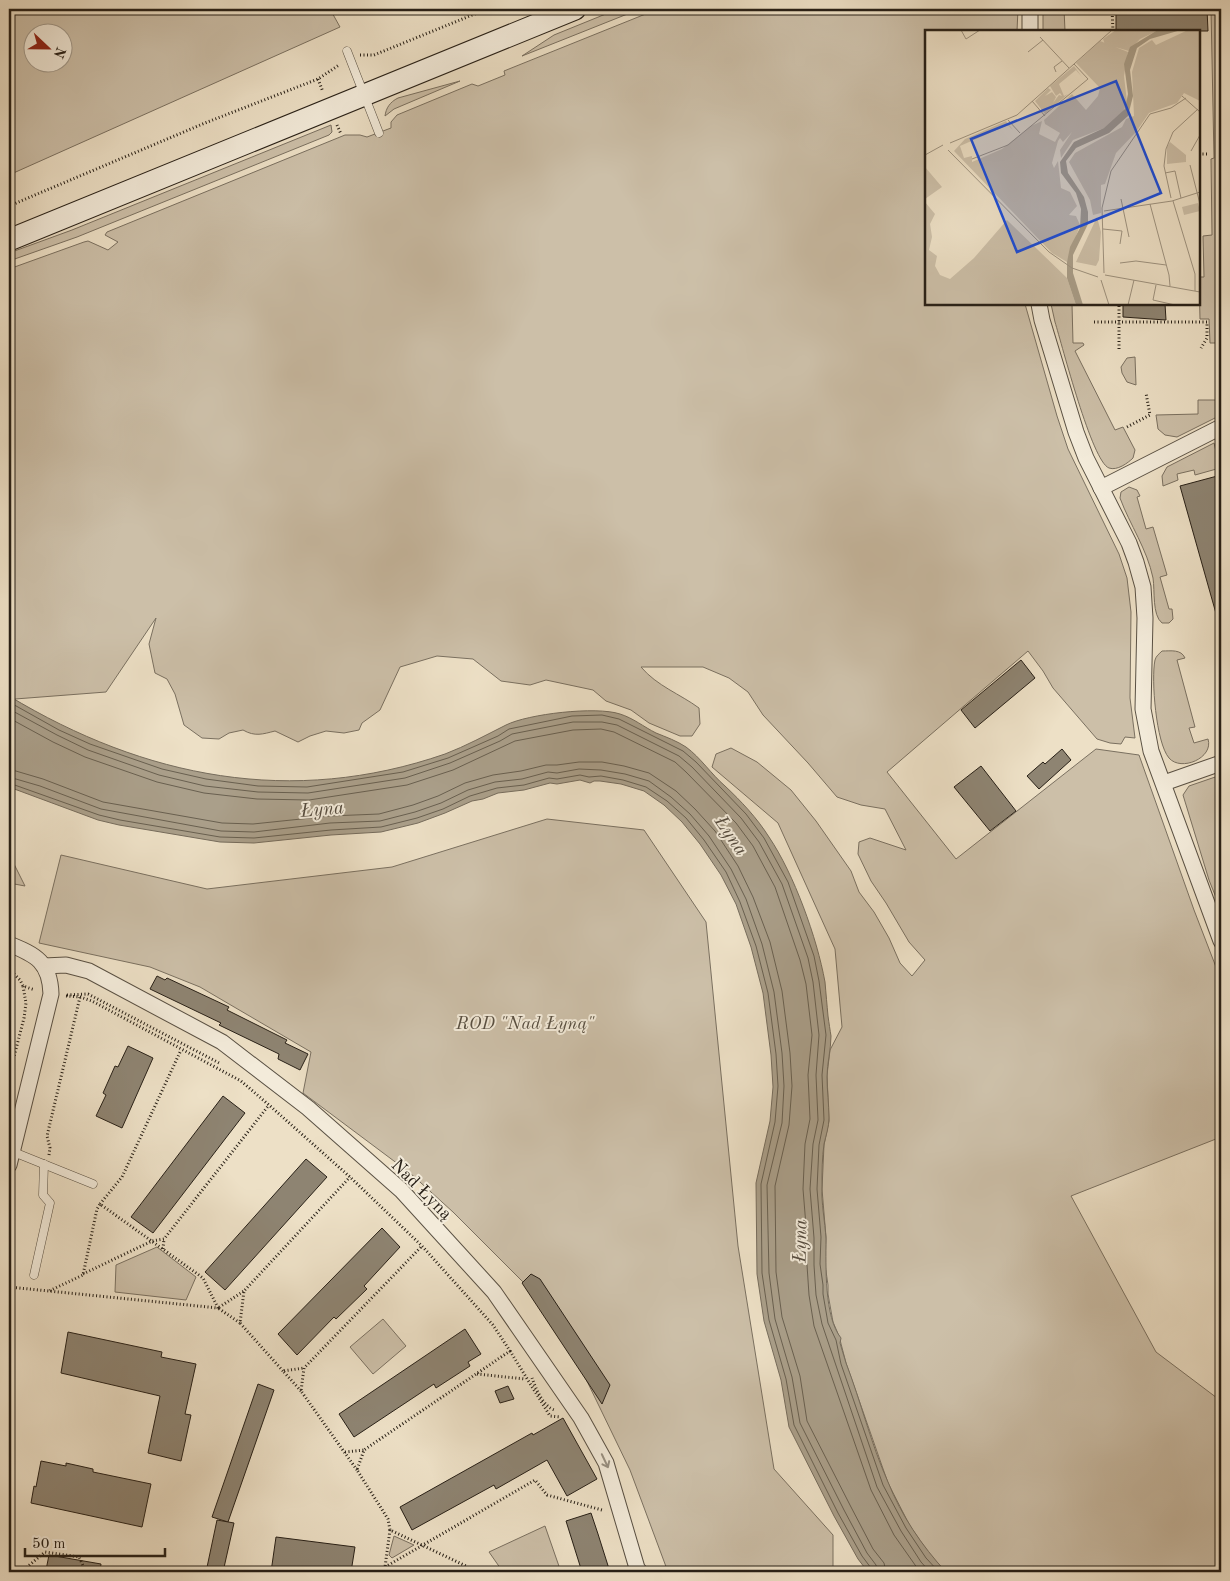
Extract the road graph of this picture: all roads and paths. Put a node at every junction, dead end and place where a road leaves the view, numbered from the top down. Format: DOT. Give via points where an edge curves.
graph roads {
  1 [pos="487,9"];
  2 [pos="575,9"];
  3 [pos="1030,9"];
  4 [pos="1112,9"];
  5 [pos="1030,30"];
  6 [pos="1113,30"];
  7 [pos="348,55"];
  8 [pos="318,79"];
  9 [pos="324,94"];
  10 [pos="364,95"];
  11 [pos="379,133"];
  12 [pos="1200,154"];
  13 [pos="1208,154"];
  14 [pos="9,206"];
  15 [pos="9,240"];
  16 [pos="1039,305"];
  17 [pos="1119,305"];
  18 [pos="1094,322"];
  19 [pos="1118,322"];
  20 [pos="1201,348"];
  21 [pos="1119,349"];
  22 [pos="1146,393"];
  23 [pos="1127,427"];
  24 [pos="1221,427"];
  25 [pos="1101,488"];
  26 [pos="1221,764"];
  27 [pos="1164,783"];
  28 [pos="1221,941"];
  29 [pos="9,944"];
  30 [pos="44,966"];
  31 [pos="9,969"];
  32 [pos="23,986"];
  33 [pos="51,994"];
  34 [pos="68,994"];
  35 [pos="80,997"];
  36 [pos="181,1050"];
  37 [pos="223,1065"];
  38 [pos="239,1074"];
  39 [pos="9,1076"];
  40 [pos="247,1080"];
  41 [pos="269,1105"];
  42 [pos="10,1156"];
  43 [pos="44,1164"];
  44 [pos="350,1177"];
  45 [pos="93,1184"];
  46 [pos="100,1204"];
  47 [pos="164,1239"];
  48 [pos="152,1242"];
  49 [pos="422,1246"];
  50 [pos="163,1249"];
  51 [pos="83,1275"];
  52 [pos="34,1276"];
  53 [pos="9,1287"];
  54 [pos="49,1291"];
  55 [pos="244,1291"];
  56 [pos="483,1306"];
  57 [pos="218,1308"];
  58 [pos="240,1322"];
  59 [pos="510,1342"];
  60 [pos="510,1351"];
  61 [pos="304,1368"];
  62 [pos="283,1371"];
  63 [pos="531,1373"];
  64 [pos="476,1374"];
  65 [pos="526,1379"];
  66 [pos="301,1390"];
  67 [pos="558,1411"];
  68 [pos="574,1417"];
  69 [pos="364,1450"];
  70 [pos="345,1452"];
  71 [pos="357,1470"];
  72 [pos="606,1506"];
  73 [pos="390,1530"];
  74 [pos="421,1545"];
  75 [pos="385,1568"];
  76 [pos="21,1572"];
  77 [pos="86,1572"];
  78 [pos="382,1572"];
  79 [pos="465,1572"];
  80 [pos="471,1572"];
  81 [pos="640,1572"];
  1 -- 7 [label="path" via="374,55"];
  2 -- 10 [label="main road"];
  3 -- 5 [label="street"];
  4 -- 6 [label="path"];
  7 -- 8 [label="path"];
  7 -- 10 [label="lane"];
  8 -- 9 [label="path"];
  8 -- 14 [label="path"];
  10 -- 11 [label="lane"];
  10 -- 15 [label="main road"];
  12 -- 13 [label="path"];
  16 -- 25 [label="street" via="1076,432"];
  17 -- 19 [label="path"];
  18 -- 19 [label="path"];
  19 -- 20 [label="path" via="1207,322 1207,338"];
  19 -- 21 [label="path"];
  22 -- 23 [label="path" via="1150,415"];
  24 -- 25 [label="street"];
  25 -- 27 [label="street" via="1129,543 1143,587 1143,709 1151,751"];
  26 -- 27 [label="street"];
  27 -- 28 [label="street"];
  29 -- 30 [label="street" via="27,951"];
  30 -- 33 [label="street" via="50,979"];
  30 -- 68 [label="street, Nad Łyną" via="66,965 89,971 182,1020 222,1042 308,1108 401,1190 494,1292"];
  31 -- 32 [label="path"];
  32 -- 33 [label="path"];
  32 -- 39 [label="path" via="24,1018"];
  33 -- 35 [label="path"];
  33 -- 42 [label="street"];
  34 -- 37 [label="path" via="88,994"];
  35 -- 36 [label="path"];
  35 -- 43 [label="path" via="47,1136 49,1156"];
  36 -- 41 [label="path" via="240,1081"];
  36 -- 46 [label="path" via="122,1177"];
  38 -- 40 [label="path"];
  41 -- 44 [label="path"];
  41 -- 47 [label="path"];
  42 -- 43 [label="lane"];
  43 -- 45 [label="lane"];
  43 -- 52 [label="lane" via="43,1195 50,1203"];
  44 -- 49 [label="path"];
  44 -- 55 [label="path"];
  46 -- 48 [label="path"];
  46 -- 51 [label="path"];
  47 -- 48 [label="path"];
  47 -- 50 [label="path"];
  48 -- 50 [label="path"];
  48 -- 51 [label="path"];
  49 -- 60 [label="path" via="493,1326"];
  49 -- 61 [label="path"];
  50 -- 57 [label="path" via="202,1278"];
  51 -- 54 [label="path"];
  53 -- 54 [label="path"];
  54 -- 57 [label="path"];
  55 -- 57 [label="path"];
  55 -- 58 [label="path"];
  56 -- 59 [label="path"];
  57 -- 58 [label="path"];
  58 -- 62 [label="path"];
  60 -- 64 [label="path"];
  60 -- 65 [label="path"];
  61 -- 62 [label="path"];
  61 -- 66 [label="path"];
  62 -- 66 [label="path"];
  63 -- 67 [label="path" via="535,1388 547,1406"];
  64 -- 65 [label="path"];
  64 -- 69 [label="path"];
  65 -- 68 [label="path" via="550,1416"];
  66 -- 70 [label="path"];
  68 -- 81 [label="street, Nad Łyną, one-way" via="606,1463"];
  69 -- 70 [label="path"];
  69 -- 71 [label="path"];
  70 -- 71 [label="path"];
  71 -- 73 [label="path" via="388,1519"];
  72 -- 74 [label="path" via="607,1512 546,1494 535,1480"];
  73 -- 74 [label="path"];
  73 -- 75 [label="path"];
  74 -- 75 [label="path"];
  74 -- 80 [label="path" via="466,1566"];
  75 -- 78 [label="path"];
  76 -- 77 [label="path" via="45,1552 79,1557"];
  79 -- 80 [label="path"];
}
